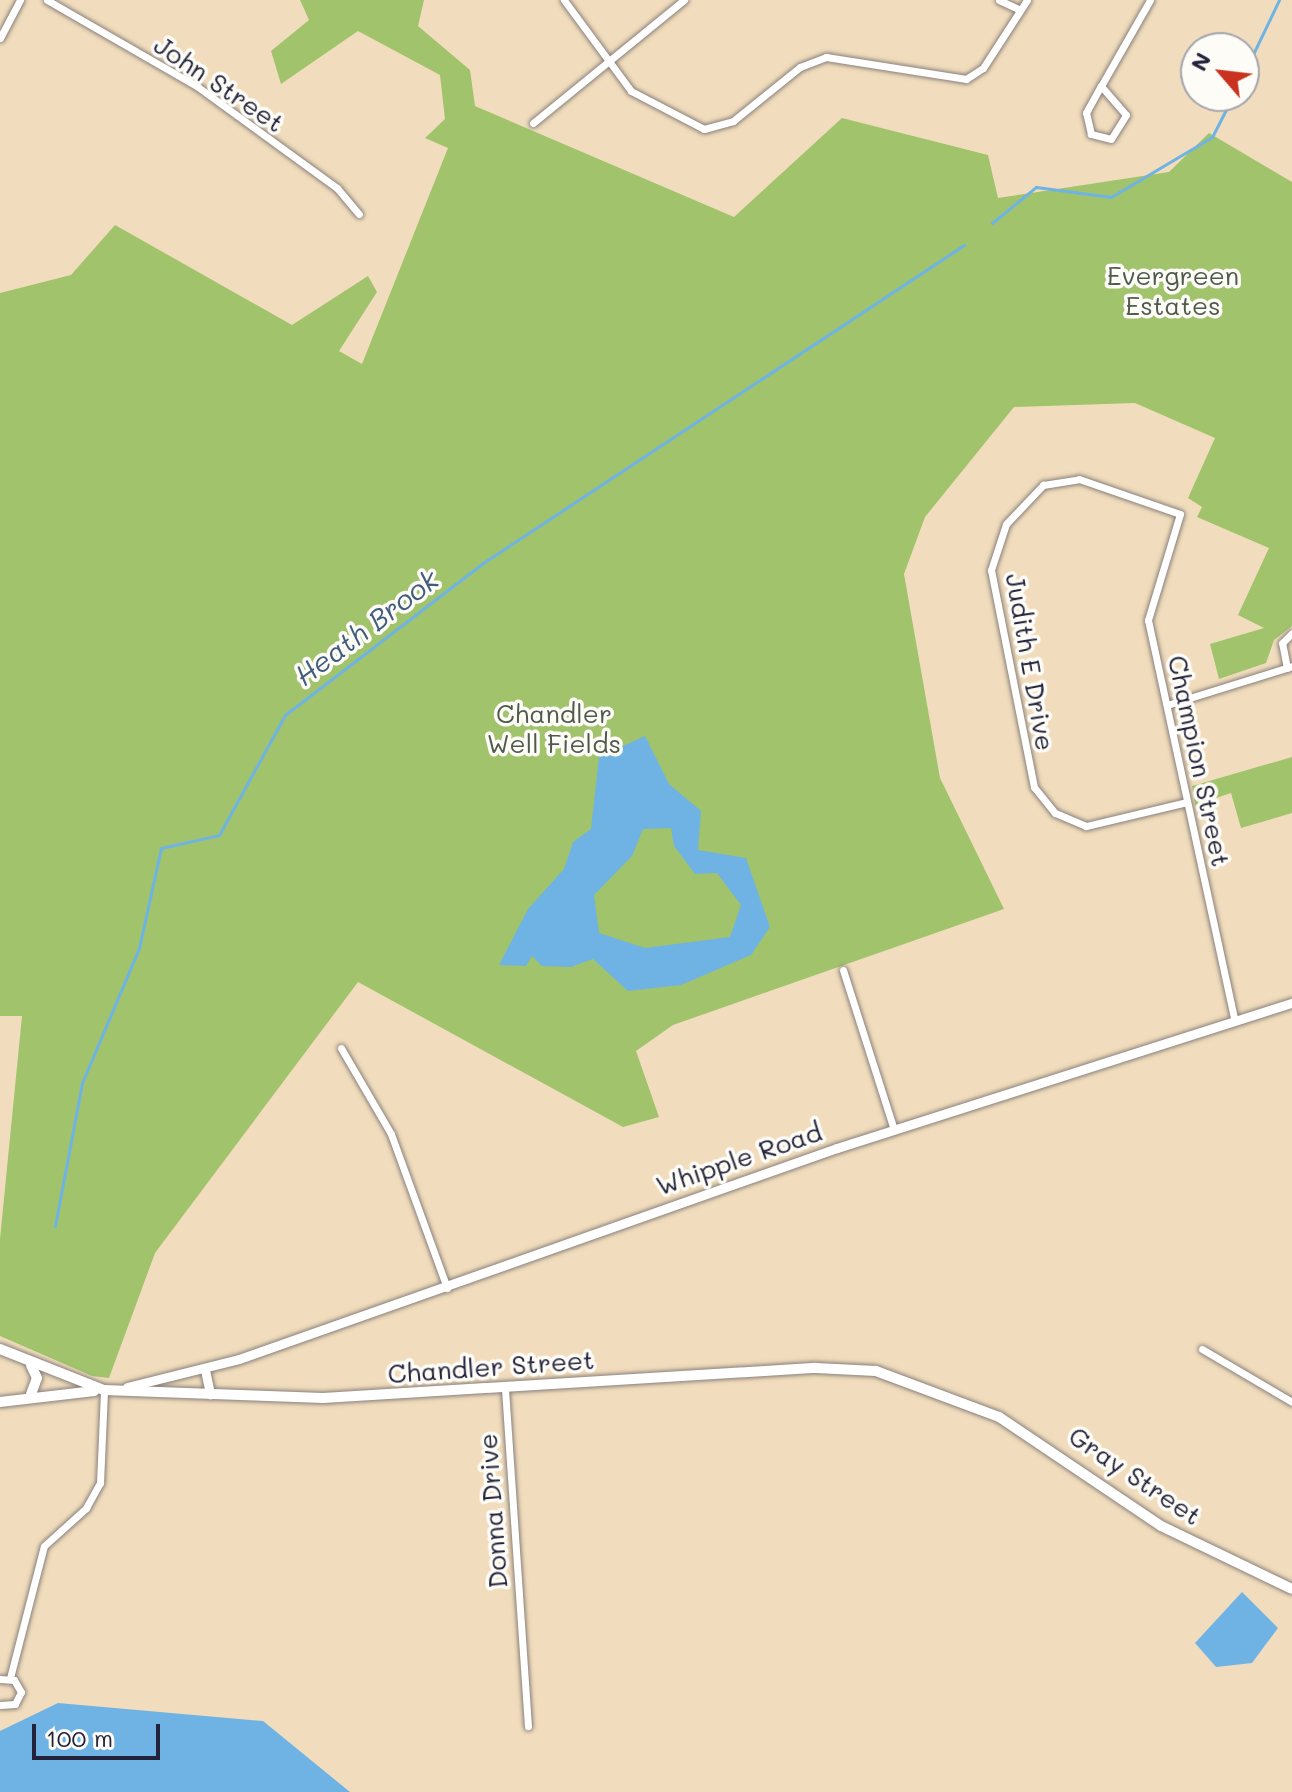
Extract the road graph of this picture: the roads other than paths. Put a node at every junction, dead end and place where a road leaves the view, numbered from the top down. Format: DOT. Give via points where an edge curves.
graph roads {
  1 [pos="20,0"];
  2 [pos="47,0"];
  3 [pos="564,0"];
  4 [pos="684,0"];
  5 [pos="999,0"];
  6 [pos="1027,0"];
  7 [pos="1150,0"];
  8 [pos="1020,10"];
  9 [pos="0,38"];
  10 [pos="606,63"];
  11 [pos="1101,86"];
  12 [pos="533,123"];
  13 [pos="359,214"];
  14 [pos="1180,514"];
  15 [pos="1292,633"];
  16 [pos="1290,667"];
  17 [pos="1167,705"];
  18 [pos="1187,802"];
  19 [pos="843,970"];
  20 [pos="1292,1003"];
  21 [pos="1235,1021"];
  22 [pos="341,1048"];
  23 [pos="894,1130"];
  24 [pos="447,1288"];
  25 [pos="0,1349"];
  26 [pos="1202,1349"];
  27 [pos="31,1365"];
  28 [pos="205,1370"];
  29 [pos="505,1389"];
  30 [pos="104,1390"];
  31 [pos="210,1394"];
  32 [pos="30,1397"];
  33 [pos="954,1397"];
  34 [pos="0,1402"];
  35 [pos="1292,1402"];
  36 [pos="1292,1589"];
  37 [pos="10,1678"];
  38 [pos="0,1679"];
  39 [pos="0,1705"];
  40 [pos="528,1726"];
  1 -- 9 [label="street"];
  2 -- 13 [label="street, John Street" via="198,87 337,188"];
  3 -- 10 [label="street"];
  4 -- 10 [label="street"];
  5 -- 8 [label="street"];
  6 -- 8 [label="street"];
  7 -- 11 [label="street"];
  8 -- 10 [label="street" via="983,68 966,79 826,57 717,127 672,117 631,91"];
  10 -- 12 [label="street"];
  11 -- 11 [label="street" via="1085,122 1094,137 1107,140 1122,132 1126,115"];
  14 -- 17 [label="street, Champion Street" via="1148,607"];
  14 -- 18 [label="street, Judith E Drive" via="1079,479 1043,485 1017,508 996,544 991,592 1034,787 1044,802 1086,826"];
  15 -- 16 [label="street" via="1282,648"];
  16 -- 17 [label="street"];
  17 -- 18 [label="street, Champion Street"];
  18 -- 21 [label="street, Champion Street"];
  19 -- 23 [label="street"];
  20 -- 21 [label="street, Whipple Road"];
  21 -- 23 [label="street, Whipple Road"];
  22 -- 24 [label="street" via="403,1161"];
  23 -- 24 [label="street, Whipple Road"];
  24 -- 28 [label="street, Whipple Road"];
  25 -- 27 [label="main road, Chandler Street"];
  26 -- 35 [label="street"];
  27 -- 30 [label="main road, Chandler Street"];
  27 -- 32 [label="main road" via="37,1378"];
  28 -- 30 [label="street, Whipple Road"];
  28 -- 31 [label="street"];
  29 -- 31 [label="main road, Chandler Street"];
  29 -- 33 [label="main road, Chandler Street" via="840,1368 905,1378"];
  29 -- 40 [label="street, Donna Drive"];
  30 -- 31 [label="main road, Chandler Street"];
  30 -- 32 [label="main road, Whipple Road"];
  30 -- 37 [label="street" via="100,1483 86,1508 44,1546"];
  32 -- 34 [label="main road, Whipple Road"];
  33 -- 36 [label="main road, Gray Street" via="1046,1444 1161,1526"];
  37 -- 38 [label="street"];
  37 -- 39 [label="street" via="20,1696"];
}
